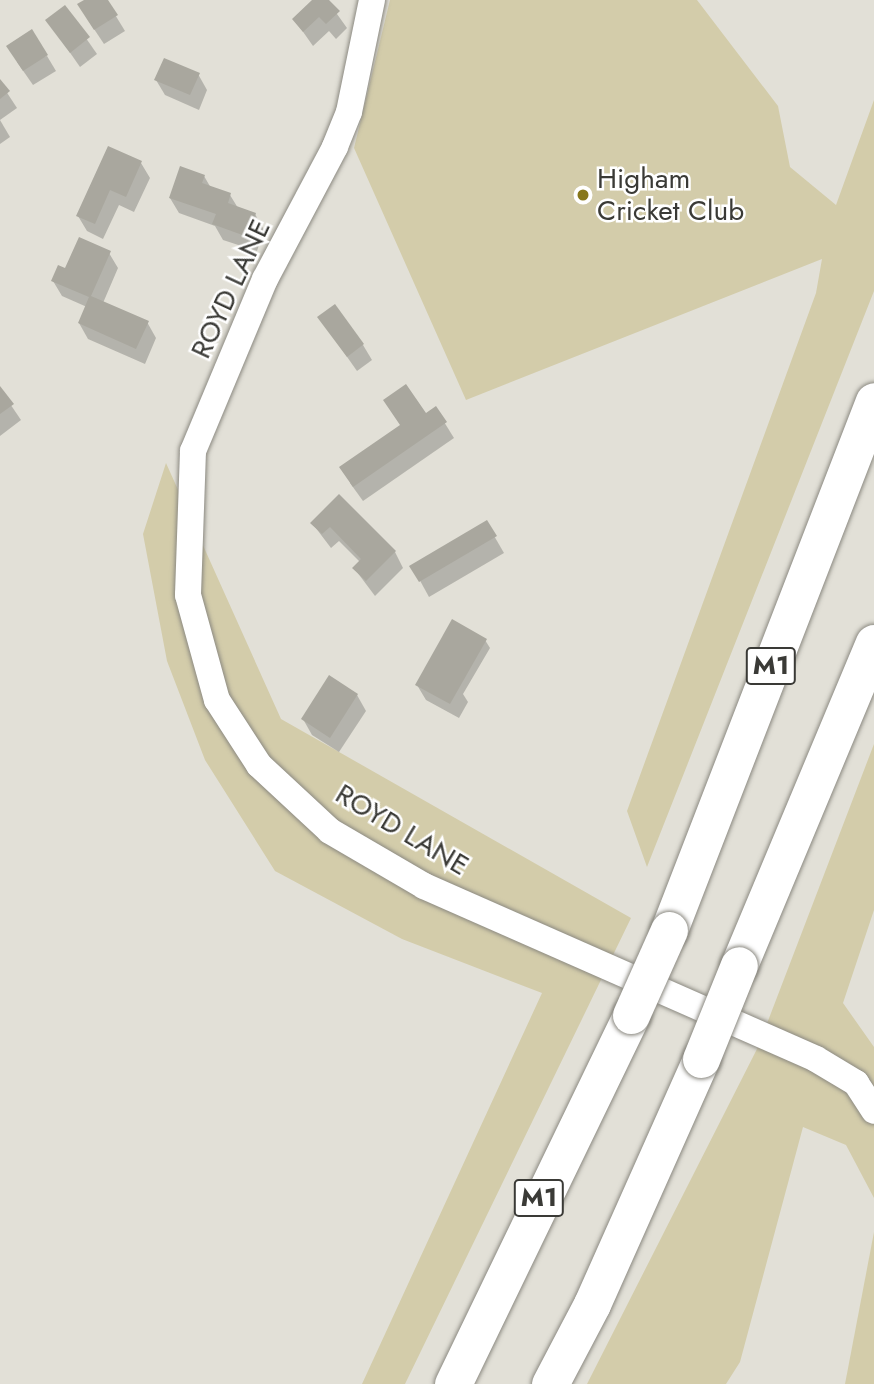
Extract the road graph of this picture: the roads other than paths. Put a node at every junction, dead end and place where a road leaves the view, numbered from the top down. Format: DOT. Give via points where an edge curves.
graph roads {
  1 [pos="372,0"];
  2 [pos="874,401"];
  3 [pos="874,643"];
  4 [pos="874,1111"];
  5 [pos="453,1384"];
  6 [pos="550,1384"];
  1 -- 4 [label="street, ROYD LANE" via="339,136 265,279 194,451 188,596 217,700 259,765 330,831 424,886 816,1059 856,1083"];
  2 -- 5 [label="highway, M1, bridge" via="669,930"];
  3 -- 6 [label="highway, bridge" via="701,1059 592,1304"];
}
